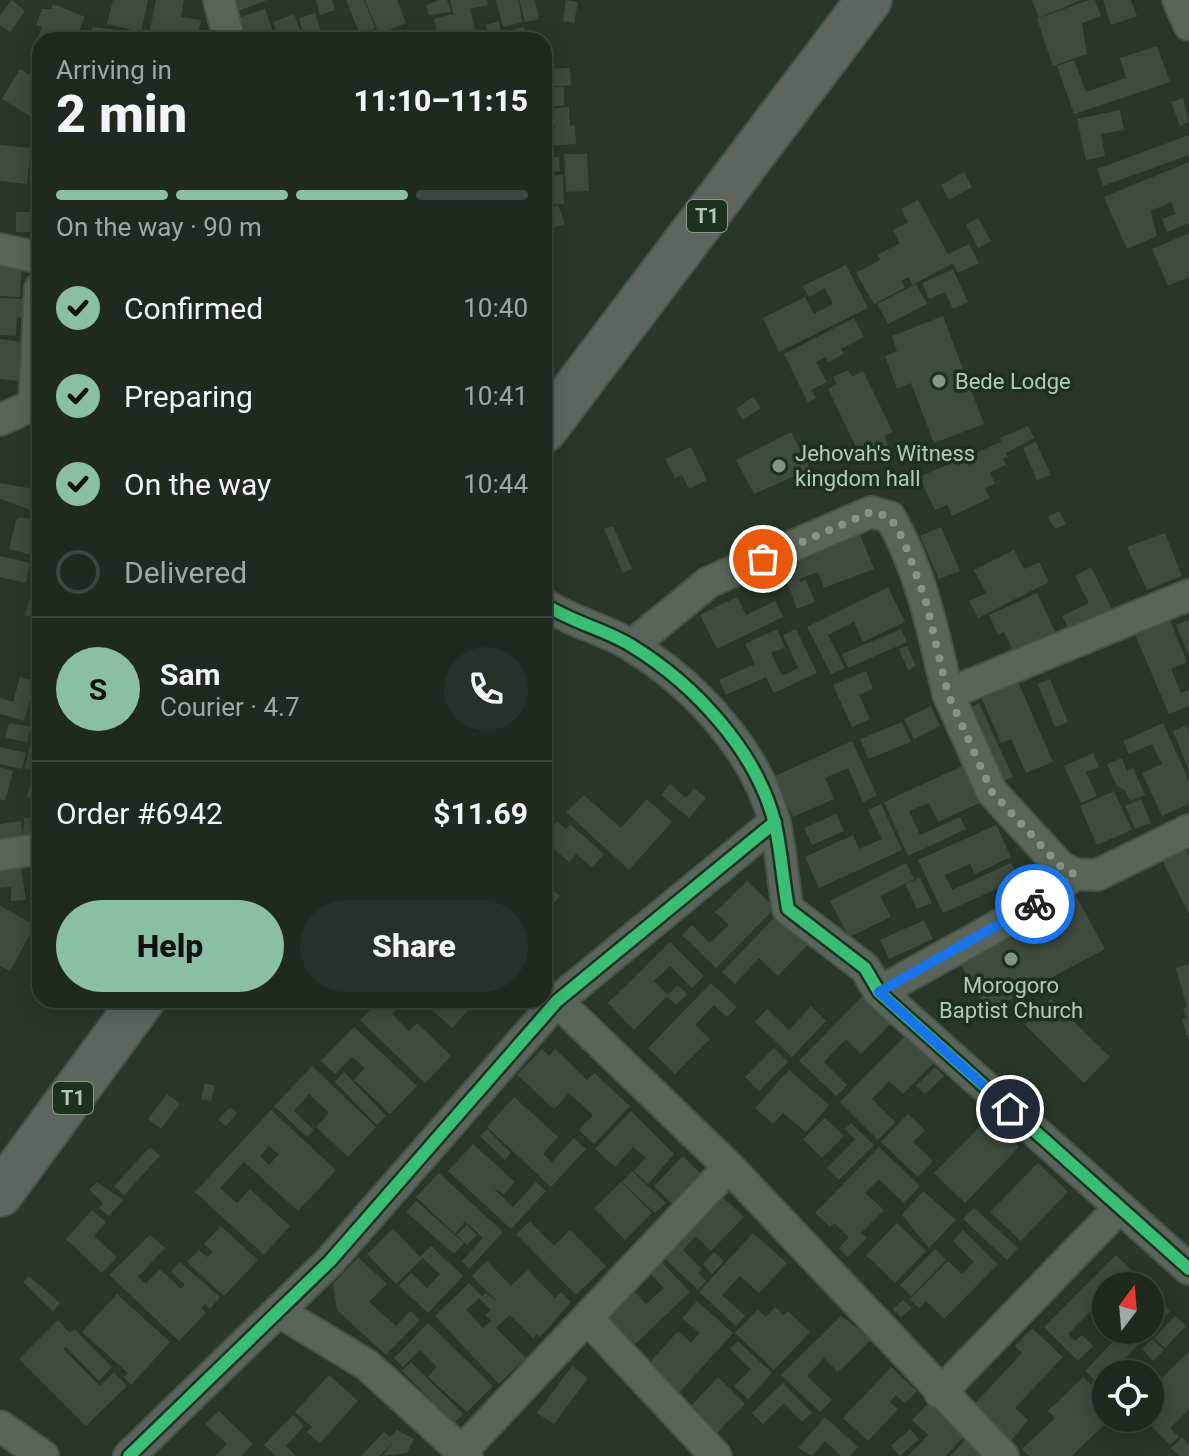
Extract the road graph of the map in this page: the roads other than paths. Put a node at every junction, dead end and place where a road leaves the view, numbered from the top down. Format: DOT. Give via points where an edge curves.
graph roads {
  1 [pos="219,0"];
  2 [pos="869,0"];
  3 [pos="1178,0"];
  4 [pos="1189,25"];
  5 [pos="227,32"];
  6 [pos="0,249"];
  7 [pos="32,256"];
  8 [pos="32,405"];
  9 [pos="552,419"];
  10 [pos="0,420"];
  11 [pos="1189,595"];
  12 [pos="552,609"];
  13 [pos="632,645"];
  14 [pos="948,694"];
  15 [pos="775,822"];
  16 [pos="1189,830"];
  17 [pos="32,850"];
  18 [pos="0,855"];
  19 [pos="1074,874"];
  20 [pos="879,992"];
  21 [pos="557,1001"];
  22 [pos="552,1007"];
  23 [pos="136,1008"];
  24 [pos="551,1008"];
  25 [pos="729,1167"];
  26 [pos="0,1194"];
  27 [pos="1120,1207"];
  28 [pos="1189,1269"];
  29 [pos="278,1311"];
  30 [pos="587,1318"];
  31 [pos="940,1393"];
  32 [pos="0,1426"];
  33 [pos="464,1454"];
  34 [pos="43,1456"];
  35 [pos="129,1456"];
  36 [pos="716,1456"];
  37 [pos="1003,1456"];
  1 -- 5 [label="street"];
  2 -- 9 [label="highway, T1"];
  3 -- 4 [label="street"];
  6 -- 7 [label="street"];
  8 -- 10 [label="street"];
  11 -- 14 [label="street"];
  12 -- 13 [label="street"];
  13 -- 14 [label="street" via="709,582 871,512 890,517 903,539 925,598"];
  13 -- 15 [label="street" via="715,712 753,771"];
  14 -- 19 [label="street" via="992,792 1060,866"];
  15 -- 20 [label="street" via="788,909 865,968"];
  15 -- 21 [label="street"];
  16 -- 19 [label="street" via="1097,875"];
  17 -- 18 [label="street"];
  19 -- 20 [label="street" via="1046,899"];
  20 -- 27 [label="street"];
  21 -- 22 [label="street"];
  21 -- 25 [label="street"];
  23 -- 26 [label="highway, T1"];
  24 -- 29 [label="street" via="330,1261"];
  25 -- 30 [label="street"];
  25 -- 31 [label="street"];
  27 -- 28 [label="street"];
  27 -- 31 [label="street"];
  29 -- 33 [label="street" via="367,1365"];
  29 -- 35 [label="street"];
  30 -- 33 [label="street"];
  30 -- 36 [label="street"];
  31 -- 37 [label="street"];
  32 -- 34 [label="street"];
}
